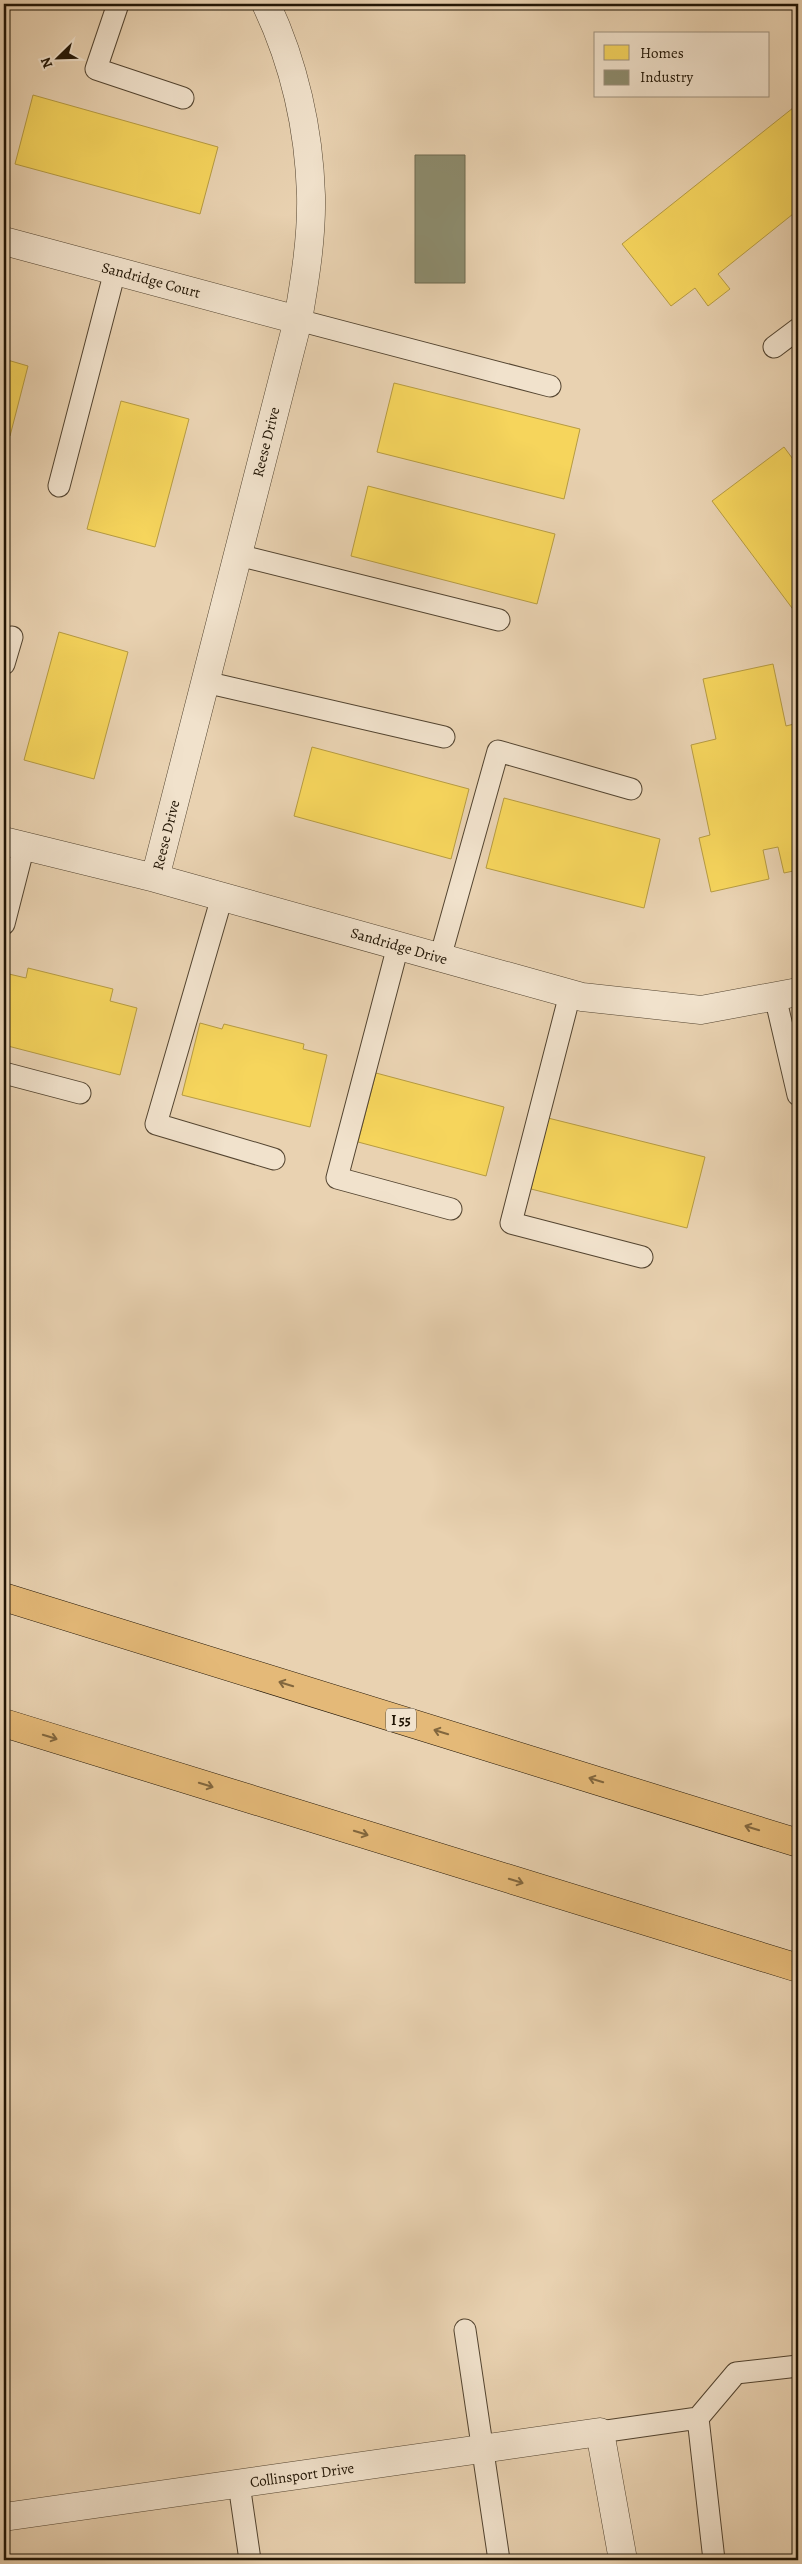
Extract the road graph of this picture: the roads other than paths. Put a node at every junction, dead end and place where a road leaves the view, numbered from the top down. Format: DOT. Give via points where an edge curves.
graph roads {
  1 [pos="118,4"];
  2 [pos="266,4"];
  3 [pos="183,98"];
  4 [pos="4,241"];
  5 [pos="116,271"];
  6 [pos="298,320"];
  7 [pos="798,328"];
  8 [pos="774,347"];
  9 [pos="550,386"];
  10 [pos="59,486"];
  11 [pos="238,555"];
  12 [pos="499,620"];
  13 [pos="12,637"];
  14 [pos="4,664"];
  15 [pos="205,682"];
  16 [pos="444,738"];
  17 [pos="631,789"];
  18 [pos="14,843"];
  19 [pos="155,878"];
  20 [pos="222,897"];
  21 [pos="4,924"];
  22 [pos="398,946"];
  23 [pos="440,958"];
  24 [pos="570,994"];
  25 [pos="787,994"];
  26 [pos="4,1073"];
  27 [pos="80,1093"];
  28 [pos="798,1095"];
  29 [pos="274,1159"];
  30 [pos="451,1209"];
  31 [pos="642,1257"];
  32 [pos="4,1597"];
  33 [pos="4,1723"];
  34 [pos="798,1843"];
  35 [pos="798,1968"];
  36 [pos="465,2330"];
  37 [pos="798,2366"];
  38 [pos="698,2418"];
  39 [pos="600,2432"];
  40 [pos="484,2449"];
  41 [pos="239,2484"];
  42 [pos="4,2517"];
  43 [pos="250,2560"];
  44 [pos="499,2560"];
  45 [pos="623,2560"];
  46 [pos="714,2560"];
  1 -- 3 [label="lane" via="96,69"];
  2 -- 6 [label="street, Reese Drive" via="292,72 305,134 311,196 308,258"];
  4 -- 5 [label="street, Sandridge Court"];
  5 -- 6 [label="street, Sandridge Court"];
  5 -- 10 [label="lane"];
  6 -- 9 [label="lane"];
  6 -- 11 [label="street, Reese Drive"];
  7 -- 8 [label="lane"];
  11 -- 12 [label="lane"];
  11 -- 15 [label="street, Reese Drive"];
  13 -- 14 [label="lane"];
  15 -- 16 [label="lane"];
  15 -- 19 [label="street, Reese Drive"];
  17 -- 23 [label="lane" via="498,751"];
  18 -- 19 [label="street, Sandridge Drive"];
  18 -- 21 [label="lane"];
  19 -- 20 [label="street, Sandridge Drive"];
  20 -- 22 [label="street, Sandridge Drive"];
  20 -- 29 [label="lane" via="156,1124"];
  22 -- 23 [label="street, Sandridge Drive"];
  22 -- 30 [label="lane" via="336,1178"];
  23 -- 24 [label="street, Sandridge Drive"];
  24 -- 25 [label="street, Sandridge Drive" via="701,1010"];
  24 -- 31 [label="lane" via="512,1223"];
  25 -- 28 [label="lane"];
  26 -- 27 [label="lane"];
  34 -- 32 [label="highway, I 55, one-way"];
  33 -- 35 [label="highway, one-way"];
  36 -- 40 [label="lane"];
  37 -- 38 [label="lane" via="736,2373"];
  38 -- 39 [label="lane"];
  38 -- 46 [label="lane"];
  39 -- 40 [label="street, Collinsport Drive"];
  39 -- 45 [label="street"];
  40 -- 41 [label="street, Collinsport Drive"];
  40 -- 44 [label="lane"];
  41 -- 42 [label="street, Collinsport Drive"];
  41 -- 43 [label="lane"];
}
